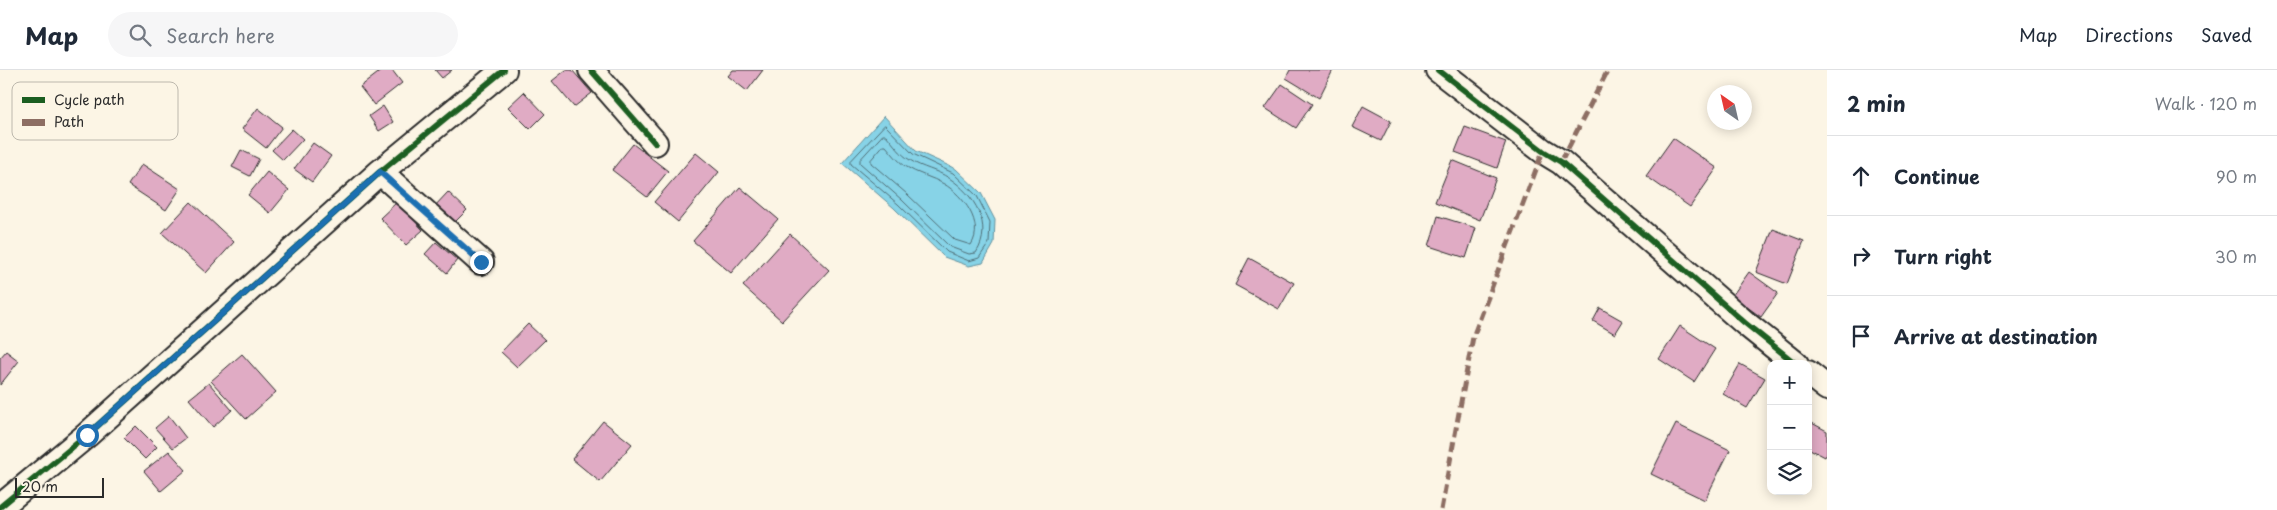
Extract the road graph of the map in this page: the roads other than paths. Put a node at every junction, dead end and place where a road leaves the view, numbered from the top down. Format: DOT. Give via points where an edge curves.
graph roads {
  1 [pos="504,70"];
  2 [pos="591,70"];
  3 [pos="1438,70"];
  4 [pos="655,143"];
  5 [pos="380,172"];
  6 [pos="481,262"];
  7 [pos="1791,360"];
  8 [pos="1812,376"];
  9 [pos="1827,388"];
  10 [pos="0,507"];
  1 -- 5 [label="street"];
  2 -- 4 [label="street"];
  3 -- 7 [label="street" via="1561,162"];
  5 -- 6 [label="street"];
  5 -- 10 [label="street" via="87,435"];
  8 -- 9 [label="street"];
}
